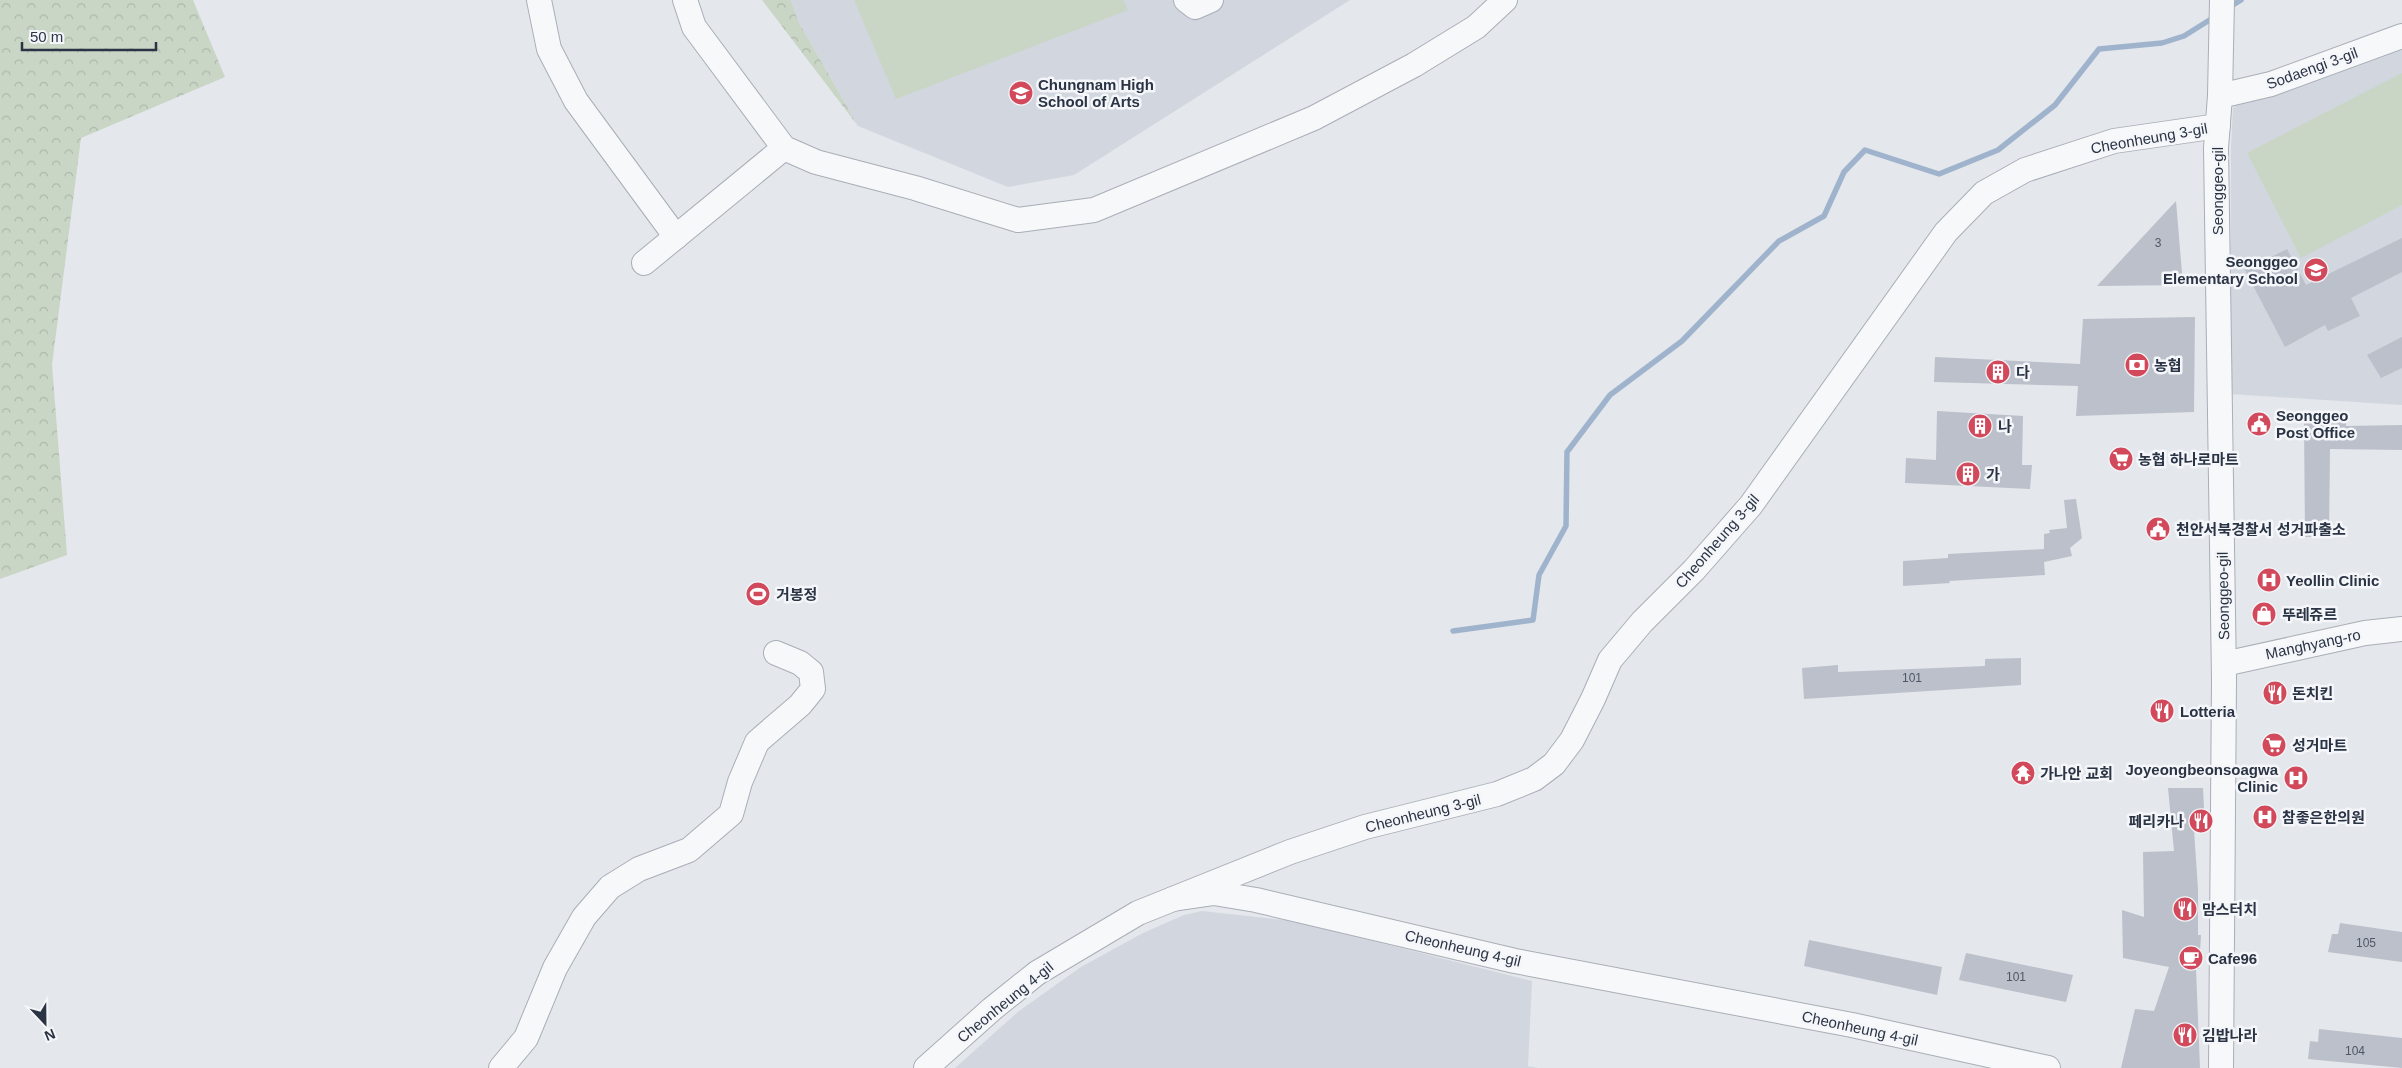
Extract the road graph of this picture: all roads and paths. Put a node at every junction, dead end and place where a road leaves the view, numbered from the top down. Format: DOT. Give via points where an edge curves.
graph roads {
  1 [pos="539,0"];
  2 [pos="685,0"];
  3 [pos="1186,0"];
  4 [pos="1211,0"];
  5 [pos="1505,0"];
  6 [pos="2222,0"];
  7 [pos="2402,36"];
  8 [pos="2220,96"];
  9 [pos="2218,126"];
  10 [pos="784,148"];
  11 [pos="676,237"];
  12 [pos="644,263"];
  13 [pos="2402,629"];
  14 [pos="776,653"];
  15 [pos="2224,664"];
  16 [pos="1173,899"];
  17 [pos="501,1068"];
  18 [pos="926,1068"];
  19 [pos="2048,1068"];
  20 [pos="2221,1068"];
  1 -- 11 [label="street" via="548,49 576,101"];
  2 -- 10 [label="street" via="694,27"];
  3 -- 4 [label="street" via="1195,7"];
  5 -- 10 [label="street" via="1476,27 1414,65 1314,118 1094,210 1018,220 916,188 816,162"];
  6 -- 8 [label="street, Seonggeo-gil"];
  7 -- 8 [label="street, Sodaengi 3-gil" via="2271,84"];
  8 -- 9 [label="street, Seonggeo-gil"];
  9 -- 15 [label="street, Seonggeo-gil" via="2216,262"];
  9 -- 16 [label="street, Cheonheung 3-gil" via="2104,144 2025,170 1984,193 1946,232 1751,505 1610,660 1572,740 1554,764 1534,779 1496,794 1365,827 1290,852"];
  10 -- 11 [label="street"];
  11 -- 12 [label="street"];
  13 -- 15 [label="street, Manghyang-ro" via="2365,633"];
  14 -- 17 [label="street" via="800,663 811,672 813,689 800,705 756,742 731,814 689,850 639,868 610,887 584,917 555,968 526,1038"];
  15 -- 20 [label="street, Seonggeo-gil"];
  16 -- 18 [label="street, Cheonheung 4-gil" via="1138,913 1037,973"];
  16 -- 19 [label="street, Cheonheung 4-gil" via="1214,893 1256,900 1515,961 1852,1025"];
}
